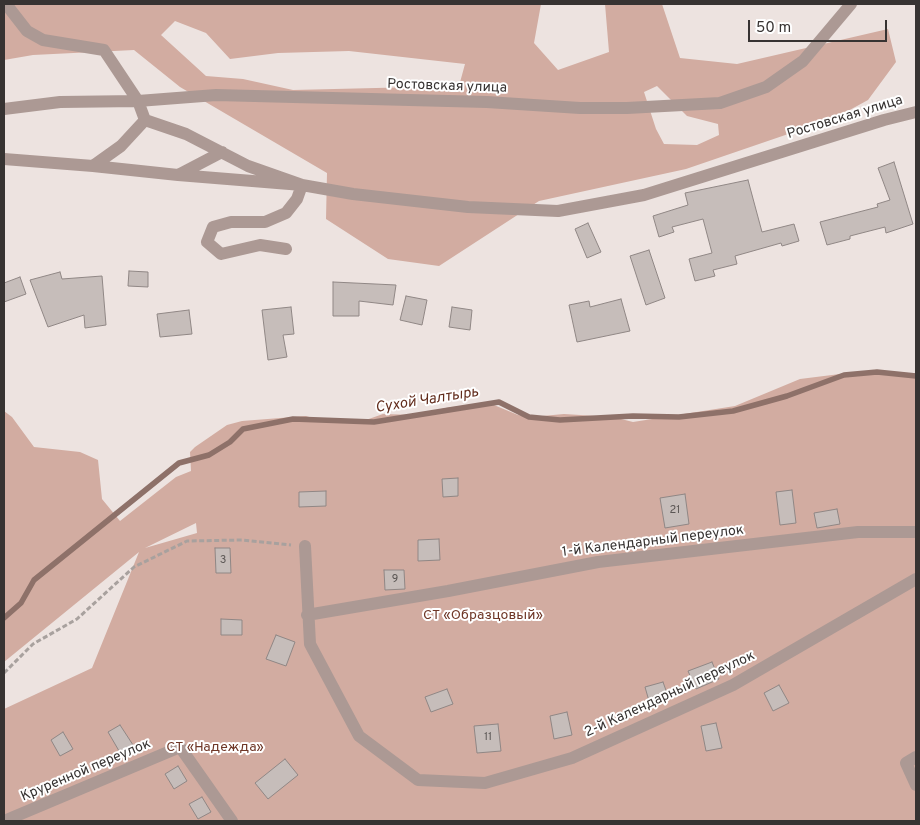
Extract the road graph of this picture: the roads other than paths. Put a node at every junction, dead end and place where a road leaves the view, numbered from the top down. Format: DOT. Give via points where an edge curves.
graph roads {
  1 [pos="6,4"];
  2 [pos="851,4"];
  3 [pos="138,101"];
  4 [pos="4,109"];
  5 [pos="916,112"];
  6 [pos="145,120"];
  7 [pos="222,152"];
  8 [pos="4,159"];
  9 [pos="93,166"];
  10 [pos="178,175"];
  11 [pos="302,185"];
  12 [pos="286,249"];
  13 [pos="916,532"];
  14 [pos="305,546"];
  15 [pos="916,578"];
  16 [pos="307,614"];
  17 [pos="916,757"];
  18 [pos="916,785"];
  19 [pos="4,821"];
  20 [pos="232,821"];
  1 -- 3 [label="street" via="27,31 43,40 104,50"];
  2 -- 3 [label="street, Ростовская улица" via="803,61 766,87 720,103 580,108 216,94"];
  3 -- 4 [label="street, Ростовская улица" via="60,102"];
  3 -- 6 [label="street"];
  5 -- 11 [label="street, Ростовская улица" via="644,195 558,211 468,207"];
  6 -- 7 [label="street, Ростовская улица" via="186,134"];
  6 -- 9 [label="street" via="121,146"];
  7 -- 10 [label="street"];
  7 -- 11 [label="street, Ростовская улица" via="248,166"];
  8 -- 9 [label="street"];
  9 -- 10 [label="street"];
  10 -- 11 [label="street"];
  11 -- 12 [label="street" via="297,199 286,213 264,222 231,222 213,228 207,242 221,254 260,245"];
  13 -- 16 [label="street, 1-й Календарный переулок" via="858,532 598,562"];
  14 -- 16 [label="street"];
  15 -- 16 [label="street, 2-й Календарный переулок" via="732,685 572,758 485,783 418,780 360,736 310,644"];
  17 -- 18 [label="street" via="906,763"];
  19 -- 20 [label="street, Круренной переулок" via="180,748"];
}
